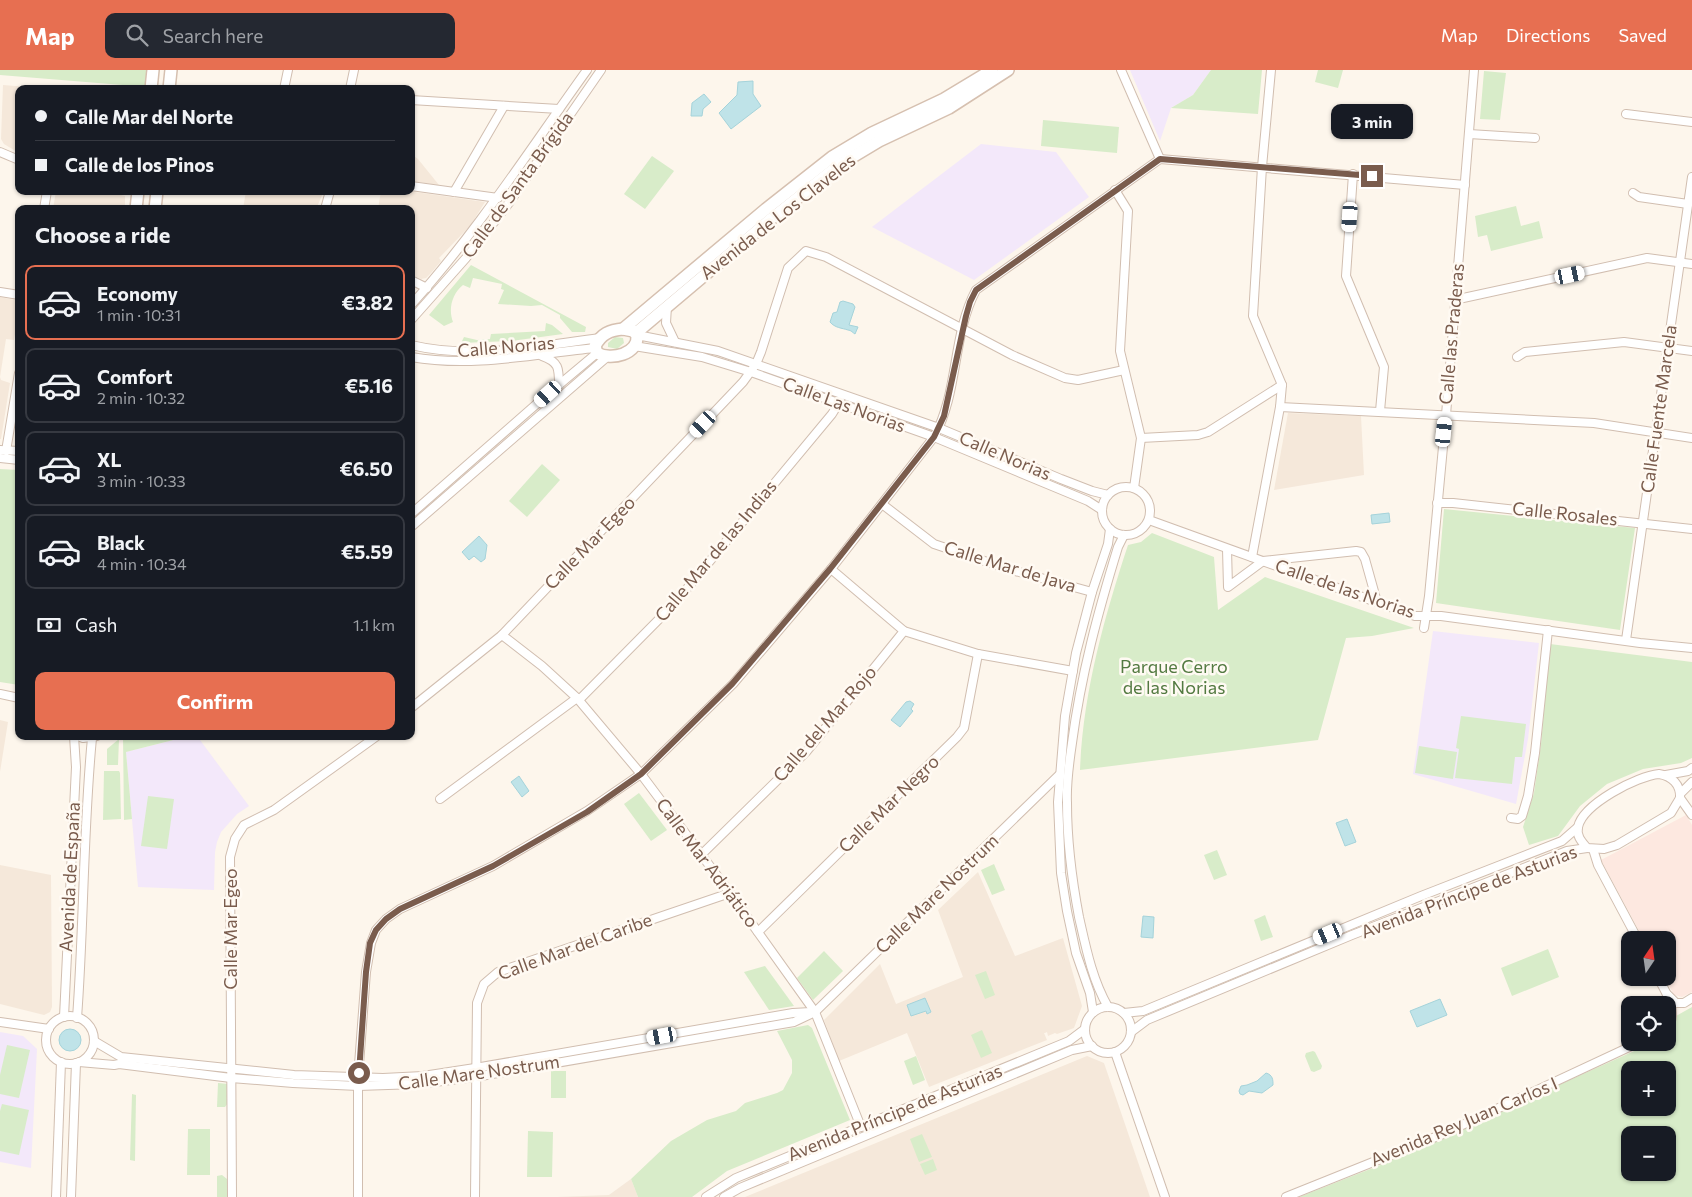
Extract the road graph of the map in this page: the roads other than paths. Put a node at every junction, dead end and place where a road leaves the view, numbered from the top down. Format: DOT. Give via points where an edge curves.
graph roads {
  1 [pos="153,70"];
  2 [pos="171,70"];
  3 [pos="288,70"];
  4 [pos="354,70"];
  5 [pos="587,70"];
  6 [pos="601,70"];
  7 [pos="992,70"];
  8 [pos="1008,70"];
  9 [pos="1121,70"];
  10 [pos="1271,70"];
  11 [pos="1474,70"];
  12 [pos="151,85"];
  13 [pos="169,85"];
  14 [pos="285,85"];
  15 [pos="351,85"];
  16 [pos="415,100"];
  17 [pos="504,106"];
  18 [pos="559,109"];
  19 [pos="1626,114"];
  20 [pos="1692,122"];
  21 [pos="1469,134"];
  22 [pos="1535,138"];
  23 [pos="0,152"];
  24 [pos="15,158"];
  25 [pos="1160,159"];
  26 [pos="1262,167"];
  27 [pos="1353,174"];
  28 [pos="1692,177"];
  29 [pos="1465,185"];
  30 [pos="415,187"];
  31 [pos="1115,190"];
  32 [pos="454,192"];
  33 [pos="1633,193"];
  34 [pos="498,198"];
  35 [pos="1688,204"];
  36 [pos="1681,262"];
  37 [pos="1692,264"];
  38 [pos="415,282"];
  39 [pos="427,288"];
  40 [pos="0,292"];
  41 [pos="15,294"];
  42 [pos="1454,300"];
  43 [pos="415,301"];
  44 [pos="667,305"];
  45 [pos="415,315"];
  46 [pos="622,329"];
  47 [pos="963,329"];
  48 [pos="635,338"];
  49 [pos="675,342"];
  50 [pos="415,346"];
  51 [pos="1668,348"];
  52 [pos="600,349"];
  53 [pos="1692,351"];
  54 [pos="540,355"];
  55 [pos="415,357"];
  56 [pos="1517,357"];
  57 [pos="756,364"];
  58 [pos="1124,370"];
  59 [pos="751,372"];
  60 [pos="559,385"];
  61 [pos="1282,385"];
  62 [pos="15,392"];
  63 [pos="843,395"];
  64 [pos="839,404"];
  65 [pos="1280,407"];
  66 [pos="1380,411"];
  67 [pos="1446,415"];
  68 [pos="939,428"];
  69 [pos="1655,432"];
  70 [pos="934,437"];
  71 [pos="1141,438"];
  72 [pos="1692,438"];
  73 [pos="3,450"];
  74 [pos="0,458"];
  75 [pos="15,460"];
  76 [pos="1134,488"];
  77 [pos="1108,495"];
  78 [pos="882,504"];
  79 [pos="1437,504"];
  80 [pos="1102,510"];
  81 [pos="415,511"];
  82 [pos="1148,520"];
  83 [pos="415,523"];
  84 [pos="1642,523"];
  85 [pos="1110,529"];
  86 [pos="1692,529"];
  87 [pos="1124,535"];
  88 [pos="1227,549"];
  89 [pos="1252,557"];
  90 [pos="1263,561"];
  91 [pos="830,569"];
  92 [pos="1092,592"];
  93 [pos="1377,602"];
  94 [pos="1426,616"];
  95 [pos="1424,628"];
  96 [pos="1548,630"];
  97 [pos="904,631"];
  98 [pos="502,635"];
  99 [pos="1626,640"];
  100 [pos="1692,648"];
  101 [pos="978,654"];
  102 [pos="1073,672"];
  103 [pos="0,694"];
  104 [pos="15,697"];
  105 [pos="578,699"];
  106 [pos="415,705"];
  107 [pos="76,740"];
  108 [pos="94,740"];
  109 [pos="371,740"];
  110 [pos="1692,768"];
  111 [pos="641,774"];
  112 [pos="1059,775"];
  113 [pos="1666,775"];
  114 [pos="1692,782"];
  115 [pos="1680,796"];
  116 [pos="440,799"];
  117 [pos="1692,815"];
  118 [pos="1511,818"];
  119 [pos="1578,827"];
  120 [pos="1590,849"];
  121 [pos="701,855"];
  122 [pos="730,893"];
  123 [pos="1633,931"];
  124 [pos="758,932"];
  125 [pos="1663,986"];
  126 [pos="1668,995"];
  127 [pos="1692,998"];
  128 [pos="1108,1007"];
  129 [pos="815,1012"];
  130 [pos="1093,1012"];
  131 [pos="1124,1013"];
  132 [pos="64,1017"];
  133 [pos="77,1018"];
  134 [pos="0,1022"];
  135 [pos="49,1029"];
  136 [pos="1085,1029"];
  137 [pos="1131,1032"];
  138 [pos="94,1041"];
  139 [pos="1092,1046"];
  140 [pos="1621,1051"];
  141 [pos="1115,1052"];
  142 [pos="120,1060"];
  143 [pos="61,1062"];
  144 [pos="77,1063"];
  145 [pos="231,1068"];
  146 [pos="475,1068"];
  147 [pos="475,1077"];
  148 [pos="231,1078"];
  149 [pos="358,1078"];
  150 [pos="358,1086"];
  151 [pos="861,1127"];
  152 [pos="56,1197"];
  153 [pos="71,1197"];
  154 [pos="232,1197"];
  155 [pos="358,1197"];
  156 [pos="475,1197"];
  157 [pos="706,1197"];
  158 [pos="724,1197"];
  159 [pos="1166,1197"];
  160 [pos="1286,1197"];
  1 -- 12 [label="street"];
  2 -- 13 [label="street"];
  3 -- 14 [label="street"];
  4 -- 15 [label="street"];
  5 -- 18 [label="street, Calle de Santa Brígida"];
  6 -- 45 [label="street, Calle de Santa Brígida" via="509,203"];
  7 -- 46 [label="street, Avenida de Los Claveles" via="944,99 872,133 832,157"];
  8 -- 44 [label="street, Avenida de Los Claveles" via="950,108 840,165"];
  9 -- 25 [label="street"];
  10 -- 26 [label="street"];
  11 -- 21 [label="street, Calle las Praderas"];
  16 -- 17 [label="street"];
  17 -- 18 [label="street"];
  17 -- 32 [label="street"];
  18 -- 34 [label="street, Calle de Santa Brígida"];
  19 -- 20 [label="street"];
  21 -- 22 [label="street"];
  21 -- 29 [label="street, Calle las Praderas"];
  23 -- 24 [label="street"];
  25 -- 26 [label="street"];
  25 -- 31 [label="street"];
  26 -- 27 [label="street"];
  26 -- 61 [label="street" via="1253,316"];
  27 -- 29 [label="street"];
  27 -- 66 [label="street" via="1346,276 1384,366"];
  28 -- 35 [label="street, Calle Fuente Marcela"];
  29 -- 42 [label="street, Calle las Praderas"];
  30 -- 32 [label="street"];
  31 -- 47 [label="street" via="976,290"];
  31 -- 58 [label="street" via="1128,211 1120,351"];
  32 -- 34 [label="street"];
  33 -- 35 [label="street" via="1639,197"];
  34 -- 39 [label="street, Calle de Santa Brígida"];
  35 -- 36 [label="street, Calle Fuente Marcela"];
  36 -- 37 [label="street"];
  36 -- 42 [label="street" via="1646,258"];
  36 -- 51 [label="street, Calle Fuente Marcela"];
  38 -- 39 [label="street"];
  39 -- 43 [label="street, Calle de Santa Brígida"];
  40 -- 41 [label="street"];
  42 -- 67 [label="street, Calle las Praderas"];
  44 -- 48 [label="street, Avenida de Los Claveles"];
  44 -- 49 [label="street" via="666,323"];
  46 -- 48 [label="street" via="630,330"];
  46 -- 52 [label="street" via="608,332"];
  47 -- 57 [label="street, Calle Mar Egeo" via="826,257 806,251 788,268"];
  47 -- 58 [label="street" via="1065,378 1078,380"];
  47 -- 68 [label="street"];
  48 -- 49 [label="street, Calle Norias"];
  48 -- 52 [label="street" via="625,354 618,356"];
  48 -- 59 [label="street, Calle Las Norias"];
  49 -- 57 [label="street, Calle Norias" via="718,351"];
  50 -- 52 [label="street, Calle Norias" via="434,351 476,353"];
  51 -- 53 [label="street"];
  51 -- 56 [label="street" via="1624,342 1524,352"];
  51 -- 69 [label="street, Calle Fuente Marcela"];
  52 -- 54 [label="street, Calle Norias"];
  52 -- 60 [label="street"];
  52 -- 83 [label="street"];
  54 -- 55 [label="street, Calle Norias" via="476,361 433,361"];
  54 -- 60 [label="street" via="557,366"];
  57 -- 59 [label="street, Calle Mar Egeo"];
  57 -- 63 [label="street, Calle Norias"];
  58 -- 71 [label="street"];
  59 -- 64 [label="street, Calle Las Norias"];
  59 -- 98 [label="street, Calle Mar Egeo"];
  60 -- 81 [label="street"];
  61 -- 65 [label="street"];
  61 -- 71 [label="street" via="1208,432"];
  62 -- 73 [label="street"];
  63 -- 64 [label="street, Calle Mar de las Indias"];
  63 -- 68 [label="street, Calle Norias"];
  64 -- 70 [label="street, Calle Las Norias"];
  64 -- 105 [label="street, Calle Mar de las Indias" via="675,603"];
  65 -- 66 [label="street"];
  65 -- 89 [label="street"];
  66 -- 67 [label="street"];
  67 -- 69 [label="street" via="1594,423"];
  67 -- 79 [label="street, Calle las Praderas"];
  68 -- 70 [label="street"];
  68 -- 77 [label="street, Calle Norias"];
  69 -- 72 [label="street"];
  69 -- 84 [label="street, Calle Fuente Marcela"];
  70 -- 78 [label="street"];
  70 -- 80 [label="street, Calle Las Norias" via="1088,501"];
  71 -- 76 [label="street"];
  74 -- 75 [label="street"];
  76 -- 77 [label="street" via="1120,488"];
  76 -- 82 [label="street" via="1141,492 1149,505"];
  77 -- 80 [label="street"];
  78 -- 91 [label="street"];
  78 -- 92 [label="street, Calle Mar de Java" via="934,544"];
  79 -- 84 [label="street, Calle Rosales"];
  79 -- 94 [label="street, Calle las Praderas"];
  80 -- 85 [label="street"];
  82 -- 87 [label="street" via="1139,531"];
  82 -- 88 [label="street, Calle de las Norias"];
  84 -- 86 [label="street, Calle Rosales"];
  84 -- 99 [label="street, Calle Fuente Marcela"];
  85 -- 87 [label="street"];
  85 -- 92 [label="street"];
  87 -- 128 [label="street" via="1086,656 1066,803 1071,873 1079,918 1099,991"];
  88 -- 89 [label="street, Calle de las Norias"];
  88 -- 90 [label="street" via="1228,587"];
  89 -- 90 [label="street, Calle de las Norias"];
  90 -- 93 [label="street, Calle de las Norias"];
  90 -- 93 [label="street" via="1362,552"];
  91 -- 97 [label="street"];
  91 -- 111 [label="street" via="732,684"];
  92 -- 102 [label="street"];
  93 -- 94 [label="street, Calle de las Norias" via="1415,616"];
  94 -- 95 [label="street, Calle las Praderas"];
  94 -- 96 [label="street, Calle de las Norias"];
  96 -- 99 [label="street, Calle de las Norias"];
  96 -- 118 [label="street" via="1528,796 1521,817"];
  97 -- 101 [label="street"];
  97 -- 121 [label="street, Calle del Mar Rojo" via="806,752"];
  98 -- 105 [label="street, Calle Mar Adriático"];
  98 -- 106 [label="street, Calle Mar Egeo"];
  99 -- 100 [label="street, Calle de las Norias"];
  101 -- 102 [label="street"];
  101 -- 124 [label="street, Calle Mar Negro" via="964,728 957,738"];
  102 -- 112 [label="street"];
  103 -- 104 [label="street"];
  105 -- 111 [label="street, Calle Mar Adriático"];
  105 -- 116 [label="street, Calle Mar de las Indias"];
  107 -- 132 [label="street, Avenida de España"];
  108 -- 133 [label="street, Avenida de España"];
  109 -- 145 [label="street, Calle Mar Egeo" via="274,810 244,825 235,839 230,857"];
  110 -- 113 [label="street, Avenida Príncipe de Asturias"];
  111 -- 121 [label="street, Calle Mar Adriático"];
  111 -- 149 [label="street" via="587,812 493,866 400,909 386,919 370,943"];
  112 -- 129 [label="street, Calle Mare Nostrum"];
  112 -- 130 [label="street" via="1061,873 1066,911"];
  113 -- 115 [label="street" via="1678,786"];
  113 -- 119 [label="street, Avenida Príncipe de Asturias" via="1651,775 1614,791 1592,807"];
  114 -- 115 [label="street, Avenida Príncipe de Asturias"];
  115 -- 117 [label="street"];
  115 -- 120 [label="street, Avenida Príncipe de Asturias" via="1671,813 1652,825 1617,845"];
  119 -- 120 [label="street" via="1578,835"];
  119 -- 131 [label="street, Avenida Príncipe de Asturias" via="1562,842 1421,896 1143,1011"];
  120 -- 123 [label="street"];
  120 -- 137 [label="street, Avenida Príncipe de Asturias" via="1567,851 1332,944 1147,1020"];
  121 -- 122 [label="street, Calle Mar Adriático"];
  122 -- 124 [label="street, Calle Mar Adriático"];
  122 -- 146 [label="street, Calle Mar del Caribe" via="498,972 484,984 477,1003"];
  124 -- 129 [label="street, Calle Mar Adriático"];
  125 -- 126 [label="street"];
  126 -- 127 [label="street" via="1676,1003"];
  128 -- 130 [label="street"];
  128 -- 131 [label="street"];
  129 -- 146 [label="street, Calle Mare Nostrum" via="793,1013"];
  129 -- 147 [label="street, Calle Mare Nostrum" via="789,1023"];
  129 -- 151 [label="street, Calle Mar Adriático"];
  130 -- 136 [label="street"];
  131 -- 137 [label="street"];
  132 -- 133 [label="street"];
  132 -- 135 [label="street"];
  133 -- 138 [label="street" via="89,1027"];
  134 -- 135 [label="street"];
  135 -- 143 [label="street" via="48,1048"];
  136 -- 139 [label="street"];
  136 -- 151 [label="street, Avenida Príncipe de Asturias" via="1069,1041"];
  137 -- 141 [label="street" via="1126,1044"];
  138 -- 142 [label="street"];
  138 -- 144 [label="street" via="90,1054"];
  139 -- 141 [label="street" via="1103,1052"];
  139 -- 158 [label="street, Avenida Príncipe de Asturias" via="1072,1050"];
  140 -- 160 [label="street, Avenida Rey Juan Carlos I" via="1443,1134"];
  141 -- 159 [label="street"];
  142 -- 144 [label="street, Calle Mare Nostrum" via="114,1065"];
  142 -- 145 [label="street, Calle Mare Nostrum"];
  142 -- 148 [label="street, Calle Mare Nostrum"];
  143 -- 144 [label="street"];
  143 -- 152 [label="street"];
  144 -- 153 [label="street"];
  145 -- 148 [label="street, Calle Mar Egeo"];
  145 -- 149 [label="street, Calle Mare Nostrum"];
  146 -- 147 [label="street, Calle Mar del Caribe"];
  146 -- 149 [label="street, Calle Mare Nostrum" via="423,1076"];
  147 -- 150 [label="street, Calle Mare Nostrum" via="418,1084"];
  147 -- 156 [label="street, Calle Mar del Caribe"];
  148 -- 150 [label="street, Calle Mare Nostrum"];
  148 -- 154 [label="street, Calle Mar Egeo"];
  149 -- 150 [label="street"];
  150 -- 155 [label="street"];
  151 -- 157 [label="street, Avenida Príncipe de Asturias" via="736,1178"];
}
